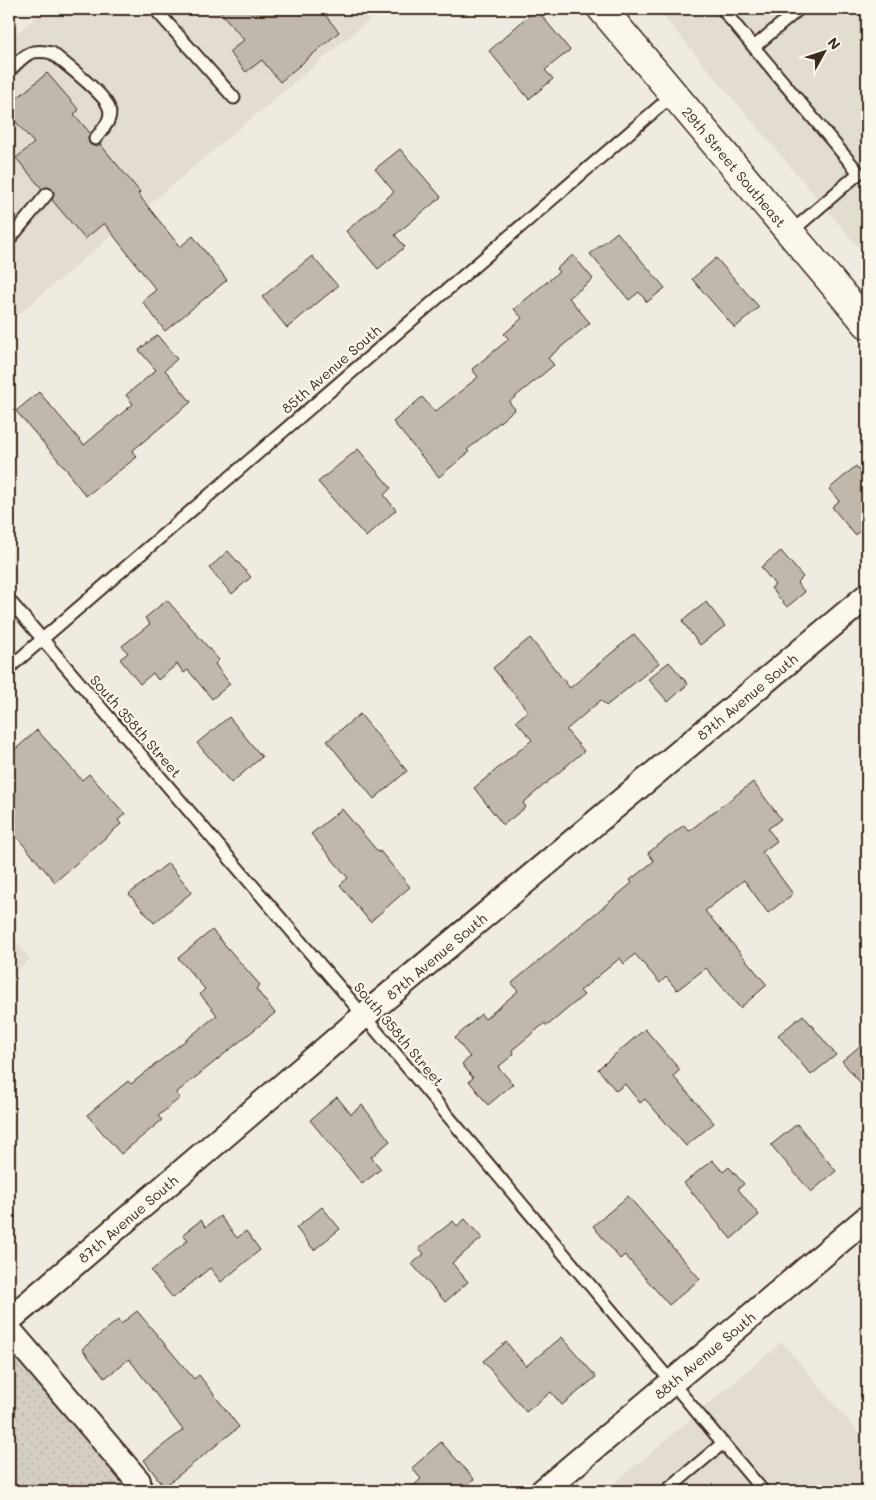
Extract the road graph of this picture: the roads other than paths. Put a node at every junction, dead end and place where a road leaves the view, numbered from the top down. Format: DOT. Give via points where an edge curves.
graph roads {
  1 [pos="155,9"];
  2 [pos="602,9"];
  3 [pos="722,9"];
  4 [pos="800,9"];
  5 [pos="754,47"];
  6 [pos="9,71"];
  7 [pos="674,94"];
  8 [pos="234,98"];
  9 [pos="95,139"];
  10 [pos="47,194"];
  11 [pos="791,232"];
  12 [pos="9,240"];
  13 [pos="867,324"];
  14 [pos="867,596"];
  15 [pos="9,600"];
  16 [pos="42,639"];
  17 [pos="9,668"];
  18 [pos="364,1016"];
  19 [pos="867,1218"];
  20 [pos="9,1320"];
  21 [pos="9,1330"];
  22 [pos="672,1382"];
  23 [pos="723,1443"];
  24 [pos="138,1481"];
  25 [pos="542,1491"];
  26 [pos="666,1491"];
  27 [pos="763,1491"];
  1 -- 8 [label="lane"];
  2 -- 7 [label="street, 29th Street Southeast"];
  3 -- 5 [label="lane"];
  4 -- 5 [label="lane"];
  5 -- 11 [label="lane" via="859,172"];
  6 -- 9 [label="lane" via="30,52 52,53 101,95 110,107 109,122"];
  7 -- 11 [label="street, 29th Street Southeast"];
  7 -- 16 [label="lane, 85th Avenue South"];
  10 -- 12 [label="lane"];
  11 -- 13 [label="street, 29th Street Southeast"];
  14 -- 18 [label="street, 87th Avenue South"];
  15 -- 16 [label="lane, South 358th Street"];
  16 -- 17 [label="lane, 85th Avenue South"];
  16 -- 18 [label="lane, South 358th Street"];
  18 -- 20 [label="street, 87th Avenue South"];
  18 -- 22 [label="lane, South 358th Street"];
  19 -- 22 [label="street, 88th Avenue South"];
  21 -- 24 [label="street"];
  22 -- 23 [label="lane, South 358th Street"];
  22 -- 25 [label="street, 88th Avenue South"];
  23 -- 26 [label="lane"];
  23 -- 27 [label="lane, South 358th Street"];
}
